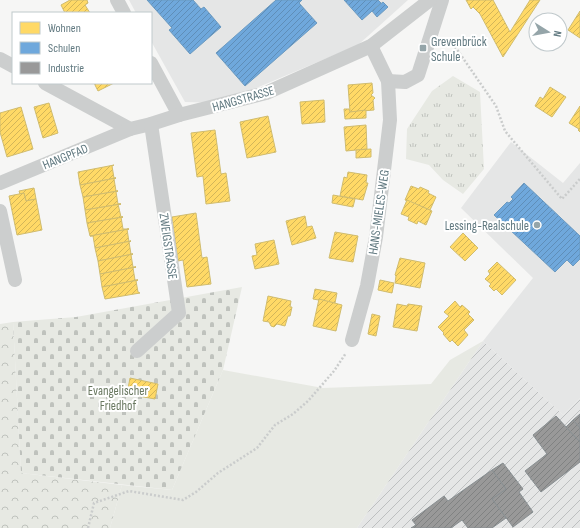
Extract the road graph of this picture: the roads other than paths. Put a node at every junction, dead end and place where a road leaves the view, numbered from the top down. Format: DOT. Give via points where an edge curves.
graph roads {
  1 [pos="117,0"];
  2 [pos="430,0"];
  3 [pos="442,0"];
  4 [pos="123,12"];
  5 [pos="371,46"];
  6 [pos="0,59"];
  7 [pos="12,65"];
  8 [pos="152,65"];
  9 [pos="388,81"];
  10 [pos="47,84"];
  11 [pos="179,115"];
  12 [pos="151,124"];
  13 [pos="130,129"];
  14 [pos="0,183"];
  15 [pos="0,211"];
  16 [pos="15,280"];
  17 [pos="352,340"];
  18 [pos="137,351"];
  1 -- 4 [label="street"];
  2 -- 5 [label="street, HANGSTRASSE"];
  3 -- 9 [label="street" via="418,75 405,82"];
  5 -- 9 [label="street, HANS-MIELES-WEG"];
  5 -- 11 [label="street, HANGSTRASSE" via="266,93"];
  6 -- 7 [label="street"];
  8 -- 11 [label="street"];
  9 -- 17 [label="street, HANS-MIELES-WEG" via="390,120 376,237 367,286"];
  10 -- 13 [label="street"];
  11 -- 12 [label="street, HANGSTRASSE"];
  12 -- 13 [label="street, HANGSTRASSE"];
  12 -- 18 [label="street, ZWEIGSTRASSE" via="179,313"];
  13 -- 14 [label="street, HANGPFAD"];
  15 -- 16 [label="street"];
}
